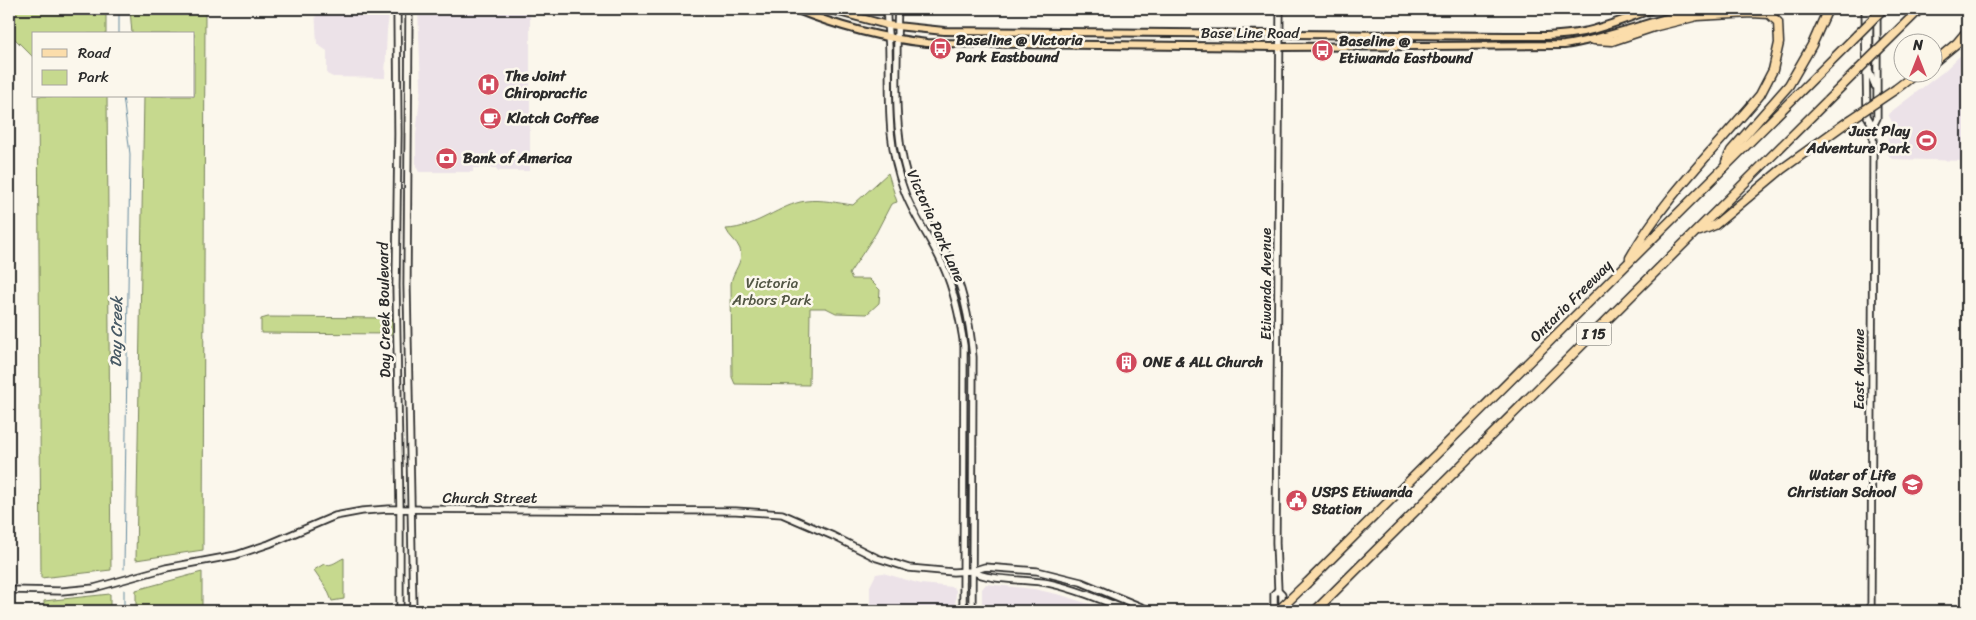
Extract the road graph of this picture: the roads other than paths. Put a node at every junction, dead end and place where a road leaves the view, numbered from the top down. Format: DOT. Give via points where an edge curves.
graph roads {
  1 [pos="397,9"];
  2 [pos="409,9"];
  3 [pos="795,9"];
  4 [pos="828,9"];
  5 [pos="887,9"];
  6 [pos="898,9"];
  7 [pos="1280,9"];
  8 [pos="1653,9"];
  9 [pos="1705,9"];
  10 [pos="1864,9"];
  11 [pos="1870,9"];
  12 [pos="1877,9"];
  13 [pos="1883,9"];
  14 [pos="1920,9"];
  15 [pos="1826,13"];
  16 [pos="887,25"];
  17 [pos="896,26"];
  18 [pos="1967,31"];
  19 [pos="1280,35"];
  20 [pos="888,38"];
  21 [pos="897,40"];
  22 [pos="1594,40"];
  23 [pos="1280,46"];
  24 [pos="1944,54"];
  25 [pos="1905,82"];
  26 [pos="1876,90"];
  27 [pos="1873,126"];
  28 [pos="1724,167"];
  29 [pos="1696,233"];
  30 [pos="1626,266"];
  31 [pos="400,510"];
  32 [pos="411,510"];
  33 [pos="963,572"];
  34 [pos="972,572"];
  35 [pos="9,590"];
  36 [pos="1278,590"];
  37 [pos="400,611"];
  38 [pos="413,611"];
  39 [pos="964,611"];
  40 [pos="972,611"];
  41 [pos="1129,611"];
  42 [pos="1150,611"];
  43 [pos="1274,611"];
  44 [pos="1280,611"];
  45 [pos="1315,611"];
  46 [pos="1871,611"];
  1 -- 31 [label="main road, Day Creek Boulevard" via="396,286"];
  2 -- 32 [label="main road, Day Creek Boulevard" via="407,285"];
  3 -- 20 [label="main road, Base Line Road" via="842,27"];
  4 -- 16 [label="main road, Base Line Road"];
  5 -- 16 [label="main road, Victoria Park Lane"];
  6 -- 17 [label="main road, Victoria Park Lane"];
  7 -- 19 [label="main road, Etiwanda Avenue"];
  8 -- 19 [label="main road, Base Line Road" via="1598,28 1547,36"];
  9 -- 22 [label="main road, Base Line Road" via="1659,19"];
  10 -- 27 [label="main road, East Avenue" via="1867,116"];
  11 -- 26 [label="main road" via="1869,71"];
  12 -- 26 [label="main road, East Avenue"];
  13 -- 28 [label="highway, Ontario Freeway / I 15, bridge"];
  14 -- 29 [label="highway, I 15, bridge"];
  15 -- 28 [label="highway" via="1789,85 1731,151"];
  16 -- 17 [label="main road, Base Line Road"];
  16 -- 20 [label="main road, Victoria Park Lane"];
  17 -- 19 [label="main road, Base Line Road" via="952,32"];
  17 -- 21 [label="main road, Victoria Park Lane"];
  18 -- 24 [label="highway"];
  19 -- 23 [label="main road, Etiwanda Avenue"];
  20 -- 21 [label="main road, Base Line Road"];
  20 -- 33 [label="main road, Victoria Park Lane" via="888,115 896,167 909,204 944,267 958,311 964,346"];
  21 -- 23 [label="main road, Base Line Road" via="948,44"];
  21 -- 34 [label="main road, Victoria Park Lane" via="896,105 905,166 919,208 957,277 971,335"];
  22 -- 23 [label="main road, Base Line Road" via="1537,46"];
  22 -- 30 [label="highway" via="1612,41 1669,22 1708,15 1767,14 1776,19 1779,28 1776,62 1764,88 1646,231"];
  23 -- 36 [label="main road, Etiwanda Avenue"];
  25 -- 29 [label="highway, bridge" via="1782,168 1715,224"];
  26 -- 27 [label="main road, East Avenue" via="1877,118"];
  27 -- 46 [label="main road, East Avenue"];
  28 -- 30 [label="highway, Ontario Freeway / I 15"];
  29 -- 45 [label="highway, I 15"];
  30 -- 44 [label="highway, Ontario Freeway / I 15, bridge"];
  31 -- 32 [label="main road, Church Street"];
  31 -- 35 [label="main road, Church Street" via="335,516 236,555 166,568 94,588"];
  31 -- 37 [label="main road, Day Creek Boulevard"];
  32 -- 33 [label="main road, Church Street" via="763,512 793,518 893,564 932,572"];
  32 -- 38 [label="main road, Day Creek Boulevard"];
  33 -- 34 [label="main road, Church Street"];
  33 -- 39 [label="main road, Victoria Park Lane"];
  34 -- 40 [label="main road, Victoria Park Lane"];
  34 -- 41 [label="main road, Church Street" via="981,577 1061,586"];
  34 -- 42 [label="main road, Church Street" via="980,568 1002,568 1054,574"];
  36 -- 43 [label="main road, Etiwanda Avenue" via="1274,594"];
  36 -- 44 [label="main road, Etiwanda Avenue" via="1282,594"];
}
